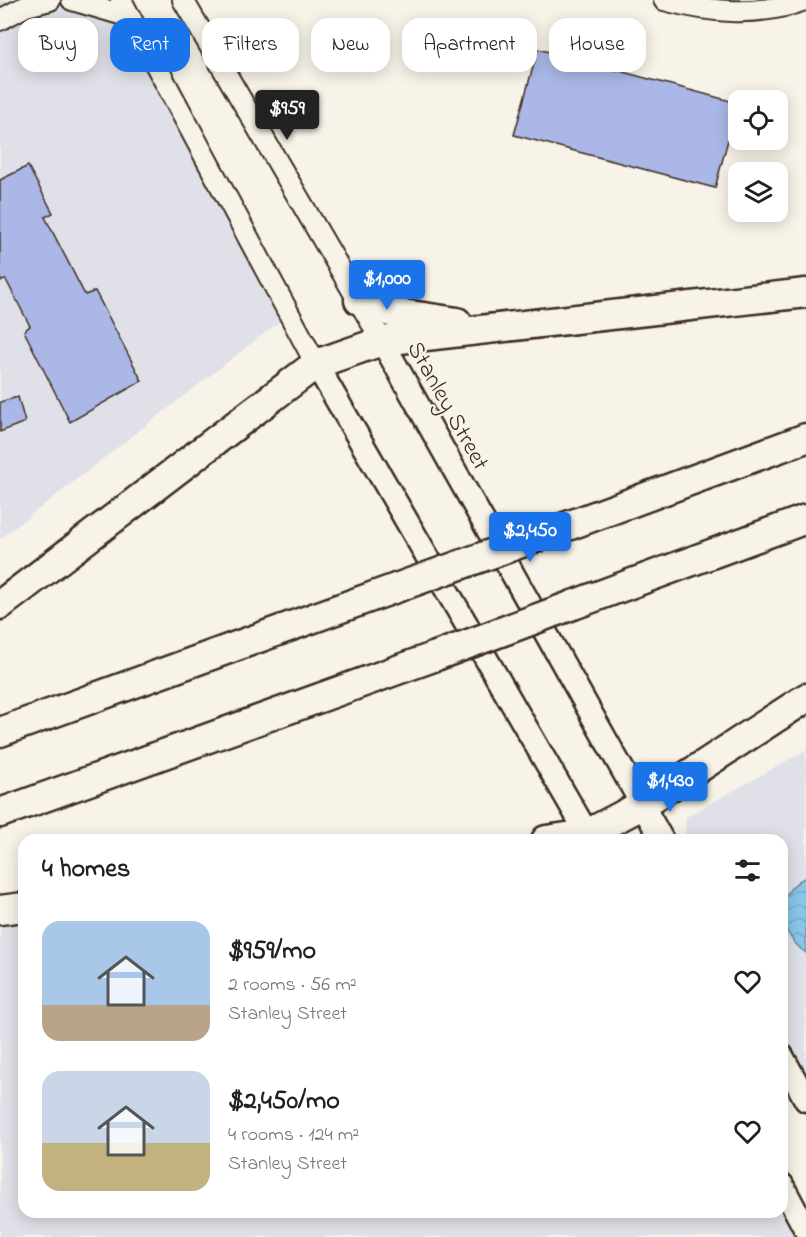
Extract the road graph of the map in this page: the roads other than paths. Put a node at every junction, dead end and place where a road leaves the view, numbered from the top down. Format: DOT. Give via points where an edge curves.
graph roads {
  1 [pos="19,0"];
  2 [pos="50,0"];
  3 [pos="72,0"];
  4 [pos="183,0"];
  5 [pos="664,0"];
  6 [pos="805,0"];
  7 [pos="125,8"];
  8 [pos="0,19"];
  9 [pos="806,293"];
  10 [pos="359,300"];
  11 [pos="495,328"];
  12 [pos="382,340"];
  13 [pos="316,364"];
  14 [pos="806,438"];
  15 [pos="806,519"];
  16 [pos="0,605"];
  17 [pos="806,698"];
  18 [pos="0,732"];
  19 [pos="642,805"];
  20 [pos="0,813"];
  21 [pos="587,834"];
  22 [pos="594,834"];
  23 [pos="659,834"];
  24 [pos="18,908"];
  25 [pos="0,910"];
  26 [pos="788,1067"];
  27 [pos="806,1100"];
  28 [pos="788,1196"];
  29 [pos="806,1230"];
  1 -- 8 [label="street"];
  2 -- 8 [label="street"];
  3 -- 7 [label="street"];
  4 -- 10 [label="street, Stanley Street"];
  5 -- 6 [label="street" via="729,13 765,10"];
  7 -- 13 [label="street"];
  9 -- 11 [label="highway"];
  10 -- 11 [label="highway" via="390,312"];
  10 -- 12 [label="street, Stanley Street"];
  11 -- 12 [label="highway"];
  12 -- 13 [label="highway"];
  12 -- 19 [label="main road, Stanley Street"];
  13 -- 16 [label="highway"];
  13 -- 21 [label="main road"];
  14 -- 18 [label="highway, bridge"];
  15 -- 20 [label="highway, bridge"];
  17 -- 19 [label="highway"];
  19 -- 22 [label="highway"];
  19 -- 23 [label="main road, Stanley Street"];
  24 -- 25 [label="highway"];
  26 -- 27 [label="main road"];
  28 -- 29 [label="main road"];
}
